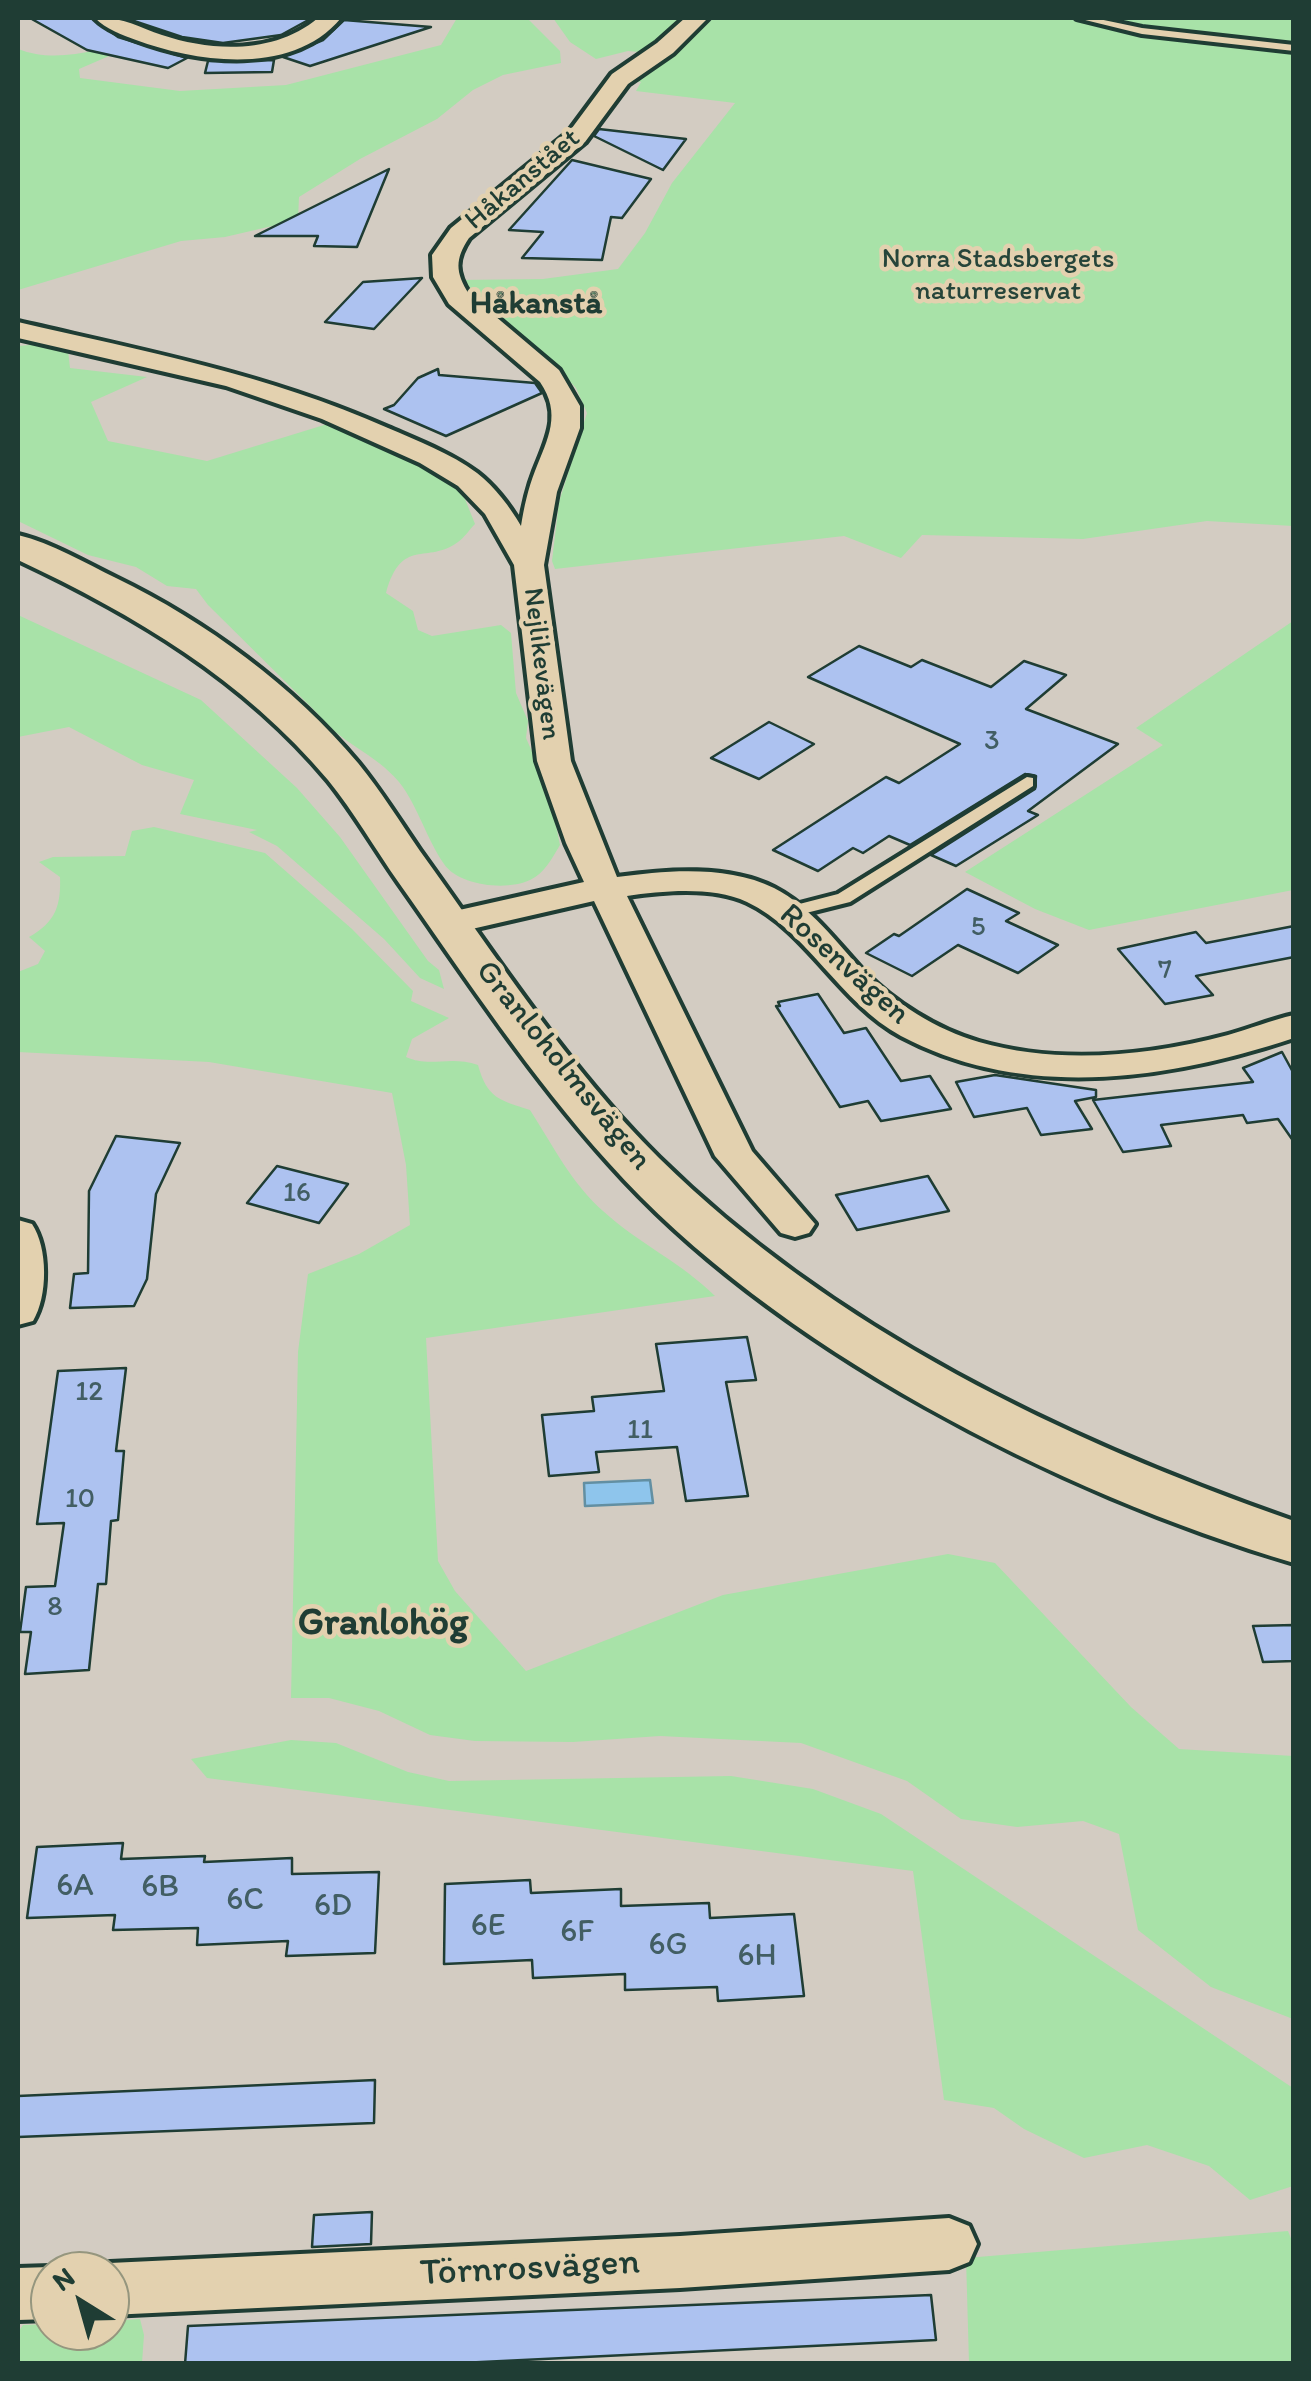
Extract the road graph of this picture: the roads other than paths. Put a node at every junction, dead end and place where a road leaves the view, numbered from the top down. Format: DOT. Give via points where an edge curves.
graph roads {
  1 [pos="106,18"];
  2 [pos="330,18"];
  3 [pos="697,18"];
  4 [pos="1082,18"];
  5 [pos="1294,48"];
  6 [pos="18,330"];
  7 [pos="18,546"];
  8 [pos="529,566"];
  9 [pos="1027,782"];
  10 [pos="607,891"];
  11 [pos="786,914"];
  12 [pos="450,923"];
  13 [pos="1294,1026"];
  14 [pos="795,1224"];
  15 [pos="18,1233"];
  16 [pos="18,1311"];
  17 [pos="1294,1543"];
  18 [pos="949,2244"];
  19 [pos="130,2289"];
  1 -- 2 [label="street" via="177,47 256,52 291,45"];
  3 -- 8 [label="street, Håkanstået" via="620,79 577,137 460,233 443,258 456,298 545,369 562,391 569,416 560,456 547,477"];
  4 -- 5 [label="lane"];
  6 -- 8 [label="street, Nejlikevägen" via="234,380 380,431 468,480 497,510"];
  7 -- 12 [label="street, Granloholmsvägen" via="200,642 272,700 343,772"];
  8 -- 10 [label="street, Nejlikevägen" via="554,761"];
  9 -- 11 [label="lane" via="844,898"];
  10 -- 11 [label="street, Rosenvägen" via="648,884 743,888"];
  10 -- 12 [label="street, Rosenvägen"];
  10 -- 14 [label="street, Nejlikevägen" via="735,1156"];
  11 -- 13 [label="street, Rosenvägen" via="869,998 912,1028 963,1049 1028,1062 1113,1066 1202,1054"];
  12 -- 17 [label="street, Granloholmsvägen" via="588,1110 674,1200 762,1272 971,1405 1148,1488"];
  15 -- 16 [label="street" via="24,1251"];
  18 -- 19 [label="street, Törnrosvägen"];
}
